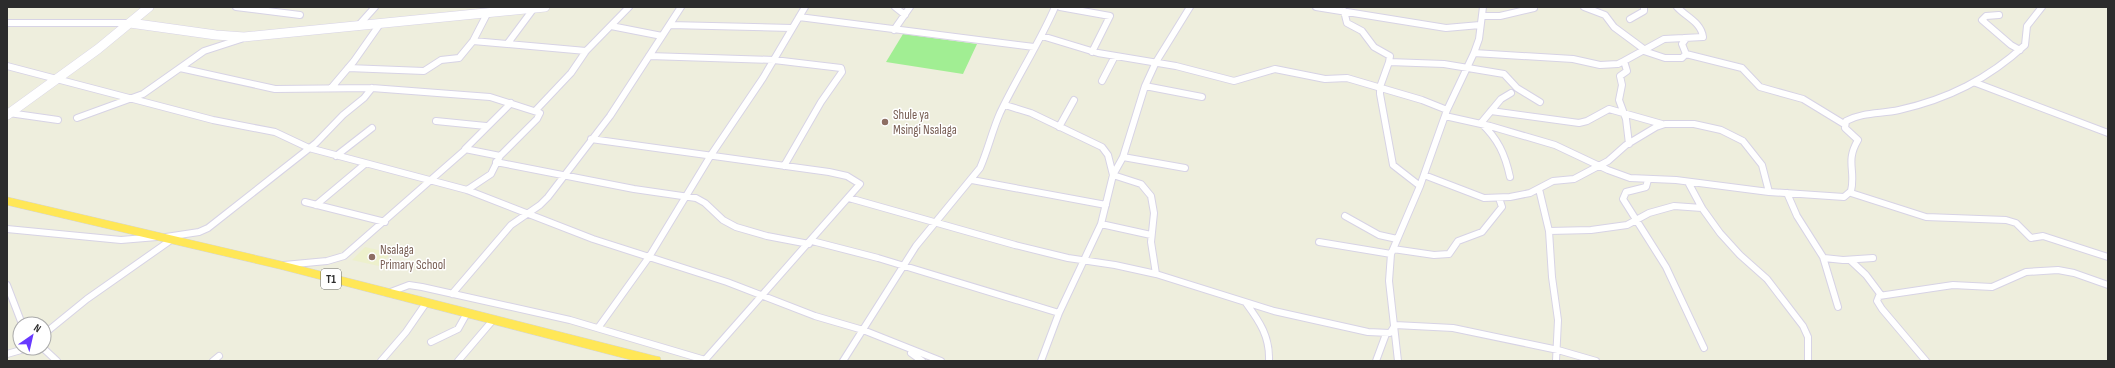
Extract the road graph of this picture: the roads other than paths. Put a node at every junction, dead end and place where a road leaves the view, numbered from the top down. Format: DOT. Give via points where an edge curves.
graph roads {
  1 [pos="149,7"];
  2 [pos="236,7"];
  3 [pos="375,7"];
  4 [pos="546,7"];
  5 [pos="629,7"];
  6 [pos="681,7"];
  7 [pos="805,7"];
  8 [pos="895,7"];
  9 [pos="910,7"];
  10 [pos="1055,7"];
  11 [pos="1060,7"];
  12 [pos="1190,7"];
  13 [pos="1316,7"];
  14 [pos="1483,7"];
  15 [pos="1584,7"];
  16 [pos="1644,7"];
  17 [pos="1677,7"];
  18 [pos="2042,7"];
  19 [pos="534,8"];
  20 [pos="1534,8"];
  21 [pos="1344,11"];
  22 [pos="488,12"];
  23 [pos="300,15"];
  24 [pos="906,15"];
  25 [pos="1998,15"];
  26 [pos="1482,16"];
  27 [pos="799,17"];
  28 [pos="1630,19"];
  29 [pos="130,23"];
  30 [pos="7,24"];
  31 [pos="380,24"];
  32 [pos="670,25"];
  33 [pos="1480,25"];
  34 [pos="358,26"];
  35 [pos="611,26"];
  36 [pos="792,28"];
  37 [pos="894,30"];
  38 [pos="662,36"];
  39 [pos="1042,36"];
  40 [pos="244,38"];
  41 [pos="1684,38"];
  42 [pos="473,41"];
  43 [pos="508,43"];
  44 [pos="1034,47"];
  45 [pos="1645,50"];
  46 [pos="2020,50"];
  47 [pos="586,51"];
  48 [pos="1092,52"];
  49 [pos="1474,53"];
  50 [pos="1686,54"];
  51 [pos="649,56"];
  52 [pos="1115,56"];
  53 [pos="774,60"];
  54 [pos="1624,61"];
  55 [pos="1156,62"];
  56 [pos="1390,62"];
  57 [pos="7,66"];
  58 [pos="180,68"];
  59 [pos="348,68"];
  60 [pos="1468,68"];
  61 [pos="56,80"];
  62 [pos="1102,81"];
  63 [pos="1976,83"];
  64 [pos="1145,86"];
  65 [pos="332,87"];
  66 [pos="1380,87"];
  67 [pos="372,88"];
  68 [pos="1511,93"];
  69 [pos="1202,97"];
  70 [pos="131,98"];
  71 [pos="1074,100"];
  72 [pos="1540,102"];
  73 [pos="511,103"];
  74 [pos="1005,104"];
  75 [pos="536,110"];
  76 [pos="1490,111"];
  77 [pos="1623,112"];
  78 [pos="1446,113"];
  79 [pos="8,114"];
  80 [pos="77,118"];
  81 [pos="58,120"];
  82 [pos="436,121"];
  83 [pos="1481,123"];
  84 [pos="1665,124"];
  85 [pos="1844,124"];
  86 [pos="486,126"];
  87 [pos="1059,127"];
  88 [pos="372,128"];
  89 [pos="2108,133"];
  90 [pos="592,138"];
  91 [pos="1629,144"];
  92 [pos="309,148"];
  93 [pos="465,150"];
  94 [pos="711,154"];
  95 [pos="336,156"];
  96 [pos="500,156"];
  97 [pos="1123,157"];
  98 [pos="496,162"];
  99 [pos="365,164"];
  100 [pos="1599,165"];
  101 [pos="784,166"];
  102 [pos="1185,168"];
  103 [pos="564,174"];
  104 [pos="1113,175"];
  105 [pos="1424,175"];
  106 [pos="1510,177"];
  107 [pos="431,180"];
  108 [pos="972,180"];
  109 [pos="1648,180"];
  110 [pos="1688,182"];
  111 [pos="1420,186"];
  112 [pos="1538,188"];
  113 [pos="467,190"];
  114 [pos="1769,192"];
  115 [pos="1787,193"];
  116 [pos="1851,193"];
  117 [pos="686,197"];
  118 [pos="849,198"];
  119 [pos="1499,198"];
  120 [pos="7,201"];
  121 [pos="304,202"];
  122 [pos="316,205"];
  123 [pos="1106,205"];
  124 [pos="1702,208"];
  125 [pos="528,214"];
  126 [pos="1345,216"];
  127 [pos="1636,220"];
  128 [pos="385,222"];
  129 [pos="934,222"];
  130 [pos="1101,224"];
  131 [pos="7,229"];
  132 [pos="1549,231"];
  133 [pos="1151,235"];
  134 [pos="163,238"];
  135 [pos="1397,239"];
  136 [pos="1319,242"];
  137 [pos="810,243"];
  138 [pos="1392,251"];
  139 [pos="649,257"];
  140 [pos="2108,257"];
  141 [pos="1824,258"];
  142 [pos="1873,258"];
  143 [pos="1850,260"];
  144 [pos="1084,261"];
  145 [pos="280,265"];
  146 [pos="902,266"];
  147 [pos="1156,274"];
  148 [pos="7,285"];
  149 [pos="2108,285"];
  150 [pos="386,293"];
  151 [pos="452,294"];
  152 [pos="1881,295"];
  153 [pos="761,296"];
  154 [pos="426,303"];
  155 [pos="1246,303"];
  156 [pos="14,306"];
  157 [pos="1838,307"];
  158 [pos="7,309"];
  159 [pos="1059,312"];
  160 [pos="467,313"];
  161 [pos="18,316"];
  162 [pos="493,320"];
  163 [pos="1395,325"];
  164 [pos="52,327"];
  165 [pos="598,328"];
  166 [pos="863,330"];
  167 [pos="1386,334"];
  168 [pos="432,342"];
  169 [pos="900,346"];
  170 [pos="1704,348"];
  171 [pos="1558,350"];
  172 [pos="705,360"];
  173 [pos="920,360"];
  174 [pos="380,361"];
  175 [pos="458,361"];
  176 [pos="655,361"];
  177 [pos="843,361"];
  178 [pos="941,361"];
  179 [pos="1041,361"];
  180 [pos="1269,361"];
  181 [pos="1376,361"];
  182 [pos="1398,361"];
  183 [pos="1556,361"];
  184 [pos="1596,361"];
  185 [pos="1808,361"];
  186 [pos="1926,361"];
  1 -- 29 [label="street"];
  2 -- 23 [label="street"];
  3 -- 34 [label="street"];
  4 -- 19 [label="street"];
  5 -- 35 [label="street"];
  6 -- 32 [label="street"];
  7 -- 27 [label="street"];
  8 -- 24 [label="street"];
  9 -- 24 [label="street"];
  10 -- 39 [label="street"];
  11 -- 48 [label="street" via="1110,16"];
  12 -- 55 [label="street"];
  13 -- 21 [label="street"];
  14 -- 26 [label="street"];
  15 -- 45 [label="street" via="1605,15 1614,26"];
  16 -- 28 [label="street" via="1644,11"];
  17 -- 41 [label="street" via="1693,20 1703,34 1699,38"];
  18 -- 46 [label="street" via="2027,26 2026,43"];
  19 -- 22 [label="street"];
  19 -- 43 [label="street"];
  20 -- 26 [label="street" via="1500,16"];
  21 -- 33 [label="street" via="1446,28"];
  21 -- 56 [label="street" via="1347,23 1362,31 1374,47 1390,56"];
  22 -- 31 [label="street"];
  22 -- 42 [label="street"];
  24 -- 37 [label="street"];
  25 -- 46 [label="street" via="1988,16 1982,20"];
  26 -- 33 [label="street"];
  27 -- 36 [label="street"];
  27 -- 37 [label="street"];
  29 -- 30 [label="street"];
  29 -- 40 [label="street"];
  29 -- 61 [label="street"];
  31 -- 34 [label="street"];
  31 -- 59 [label="street"];
  32 -- 36 [label="street"];
  32 -- 38 [label="street"];
  33 -- 49 [label="street"];
  34 -- 40 [label="street"];
  35 -- 38 [label="street"];
  35 -- 47 [label="street"];
  36 -- 53 [label="street"];
  37 -- 44 [label="street"];
  38 -- 51 [label="street"];
  39 -- 44 [label="street"];
  39 -- 48 [label="street"];
  40 -- 58 [label="street" via="209,48"];
  41 -- 45 [label="street" via="1660,40"];
  41 -- 50 [label="street" via="1682,44"];
  42 -- 43 [label="street"];
  42 -- 59 [label="street" via="460,58 441,60 424,71"];
  43 -- 47 [label="street"];
  44 -- 74 [label="street"];
  45 -- 50 [label="street" via="1670,58 1682,58"];
  45 -- 54 [label="street"];
  46 -- 63 [label="street" via="1996,72"];
  47 -- 75 [label="street" via="571,73"];
  48 -- 52 [label="street"];
  49 -- 54 [label="street" via="1573,59 1600,65"];
  49 -- 60 [label="street"];
  50 -- 85 [label="street" via="1742,68 1760,87 1799,97"];
  51 -- 53 [label="street"];
  51 -- 90 [label="street" via="610,116"];
  52 -- 55 [label="street"];
  52 -- 62 [label="street"];
  53 -- 94 [label="street"];
  53 -- 101 [label="street" via="837,67 842,70"];
  54 -- 77 [label="street" via="1627,71 1620,76 1622,85 1619,95"];
  55 -- 64 [label="street"];
  55 -- 66 [label="street" via="1234,81 1275,69 1320,78 1347,78"];
  56 -- 60 [label="street" via="1422,62"];
  56 -- 66 [label="street"];
  57 -- 61 [label="street"];
  58 -- 65 [label="street" via="275,89 312,90"];
  58 -- 70 [label="street" via="150,90"];
  59 -- 65 [label="street"];
  60 -- 72 [label="street" via="1504,74 1517,88"];
  60 -- 78 [label="street"];
  61 -- 70 [label="street"];
  61 -- 79 [label="street"];
  63 -- 85 [label="street" via="1932,102 1888,113 1860,115 1848,119"];
  63 -- 89 [label="street"];
  64 -- 69 [label="street"];
  64 -- 97 [label="street"];
  65 -- 67 [label="street"];
  66 -- 78 [label="street"];
  66 -- 111 [label="street" via="1393,165"];
  67 -- 73 [label="street" via="490,96"];
  67 -- 92 [label="street"];
  68 -- 76 [label="street"];
  70 -- 80 [label="street"];
  70 -- 92 [label="street" via="213,120 275,132"];
  71 -- 87 [label="street"];
  73 -- 75 [label="street"];
  73 -- 86 [label="street"];
  74 -- 87 [label="street"];
  74 -- 108 [label="street" via="995,124 988,154"];
  75 -- 96 [label="street" via="540,116"];
  76 -- 77 [label="street" via="1573,123 1587,121 1607,109"];
  76 -- 83 [label="street"];
  77 -- 84 [label="street"];
  77 -- 91 [label="street"];
  78 -- 83 [label="street"];
  78 -- 105 [label="street"];
  79 -- 81 [label="street"];
  82 -- 86 [label="street"];
  83 -- 100 [label="street" via="1555,146"];
  83 -- 106 [label="street" via="1503,147"];
  84 -- 91 [label="street" via="1653,128"];
  84 -- 114 [label="street" via="1708,126 1736,136 1762,165"];
  85 -- 116 [label="street" via="1858,140 1850,161"];
  86 -- 93 [label="street"];
  87 -- 104 [label="street" via="1104,149 1110,160"];
  88 -- 95 [label="street"];
  90 -- 94 [label="street"];
  90 -- 103 [label="street"];
  91 -- 100 [label="street"];
  92 -- 95 [label="street"];
  92 -- 134 [label="street" via="204,231"];
  93 -- 96 [label="street"];
  93 -- 107 [label="street"];
  94 -- 101 [label="street"];
  94 -- 117 [label="street"];
  95 -- 99 [label="street"];
  96 -- 98 [label="street"];
  97 -- 102 [label="street"];
  97 -- 104 [label="street"];
  98 -- 103 [label="street"];
  98 -- 113 [label="street" via="491,174"];
  99 -- 107 [label="street"];
  99 -- 122 [label="street"];
  100 -- 109 [label="street" via="1623,176"];
  100 -- 112 [label="street" via="1574,179 1553,181"];
  101 -- 118 [label="street" via="847,176 860,184"];
  103 -- 117 [label="street"];
  103 -- 125 [label="street" via="548,196"];
  104 -- 123 [label="street"];
  104 -- 133 [label="street" via="1139,183 1152,195 1154,202"];
  105 -- 111 [label="street"];
  105 -- 119 [label="street" via="1484,198"];
  107 -- 113 [label="street"];
  107 -- 128 [label="street"];
  108 -- 123 [label="street"];
  108 -- 129 [label="street"];
  109 -- 110 [label="street"];
  109 -- 127 [label="street" via="1646,187 1626,192 1623,196"];
  110 -- 114 [label="street"];
  110 -- 124 [label="street"];
  111 -- 135 [label="street"];
  112 -- 119 [label="street" via="1525,194"];
  112 -- 132 [label="street"];
  113 -- 125 [label="street"];
  114 -- 115 [label="street"];
  115 -- 116 [label="street" via="1840,197"];
  115 -- 141 [label="street" via="1797,216"];
  116 -- 140 [label="street" via="1926,217 2006,220 2016,224 2032,238 2043,236"];
  117 -- 137 [label="street" via="704,201 718,217 739,228"];
  117 -- 139 [label="street"];
  118 -- 129 [label="street"];
  118 -- 137 [label="street"];
  119 -- 138 [label="street" via="1502,207 1497,215 1476,235 1458,241 1449,254"];
  120 -- 134 [label="highway, T1"];
  121 -- 122 [label="street"];
  122 -- 128 [label="street"];
  123 -- 130 [label="street"];
  124 -- 127 [label="street" via="1670,207"];
  124 -- 185 [label="street" via="1728,242 1767,279 1803,326 1808,337"];
  125 -- 139 [label="street"];
  125 -- 151 [label="street" via="511,225"];
  126 -- 135 [label="street" via="1383,237"];
  127 -- 132 [label="street" via="1627,225 1608,228"];
  127 -- 170 [label="street" via="1660,257"];
  128 -- 145 [label="street" via="344,256 327,261"];
  129 -- 144 [label="street"];
  129 -- 146 [label="street"];
  130 -- 133 [label="street"];
  130 -- 144 [label="street"];
  131 -- 134 [label="street" via="121,240"];
  132 -- 171 [label="street" via="1558,320"];
  133 -- 147 [label="street"];
  134 -- 145 [label="highway, T1"];
  134 -- 164 [label="street"];
  135 -- 138 [label="street"];
  136 -- 138 [label="street"];
  137 -- 146 [label="street"];
  137 -- 153 [label="street"];
  138 -- 163 [label="street" via="1389,281"];
  139 -- 153 [label="street"];
  139 -- 165 [label="street"];
  141 -- 143 [label="street"];
  141 -- 157 [label="street"];
  142 -- 143 [label="street"];
  143 -- 152 [label="street" via="1866,275"];
  144 -- 147 [label="street"];
  144 -- 159 [label="street"];
  145 -- 150 [label="highway, T1"];
  146 -- 159 [label="street"];
  146 -- 166 [label="street"];
  147 -- 155 [label="street"];
  148 -- 156 [label="street"];
  149 -- 152 [label="street" via="2058,270 2026,272 1985,288 1967,284"];
  150 -- 151 [label="street" via="409,285"];
  150 -- 154 [label="highway, T1"];
  151 -- 165 [label="street"];
  152 -- 186 [label="street" via="1877,299 1878,304"];
  153 -- 166 [label="street"];
  153 -- 172 [label="street"];
  154 -- 160 [label="highway, T1"];
  154 -- 174 [label="street" via="406,332"];
  155 -- 167 [label="street"];
  155 -- 180 [label="street" via="1267,333"];
  156 -- 158 [label="street"];
  156 -- 161 [label="street"];
  159 -- 179 [label="street"];
  160 -- 162 [label="highway, T1"];
  160 -- 168 [label="street" via="458,329"];
  162 -- 175 [label="street"];
  162 -- 176 [label="highway, T1"];
  163 -- 167 [label="street" via="1390,333"];
  163 -- 171 [label="street" via="1454,328"];
  163 -- 182 [label="street"];
  165 -- 172 [label="street"];
  166 -- 169 [label="street"];
  166 -- 177 [label="street"];
  167 -- 181 [label="street"];
  169 -- 173 [label="street"];
  169 -- 178 [label="street"];
  171 -- 183 [label="street"];
  171 -- 184 [label="street"];
}
